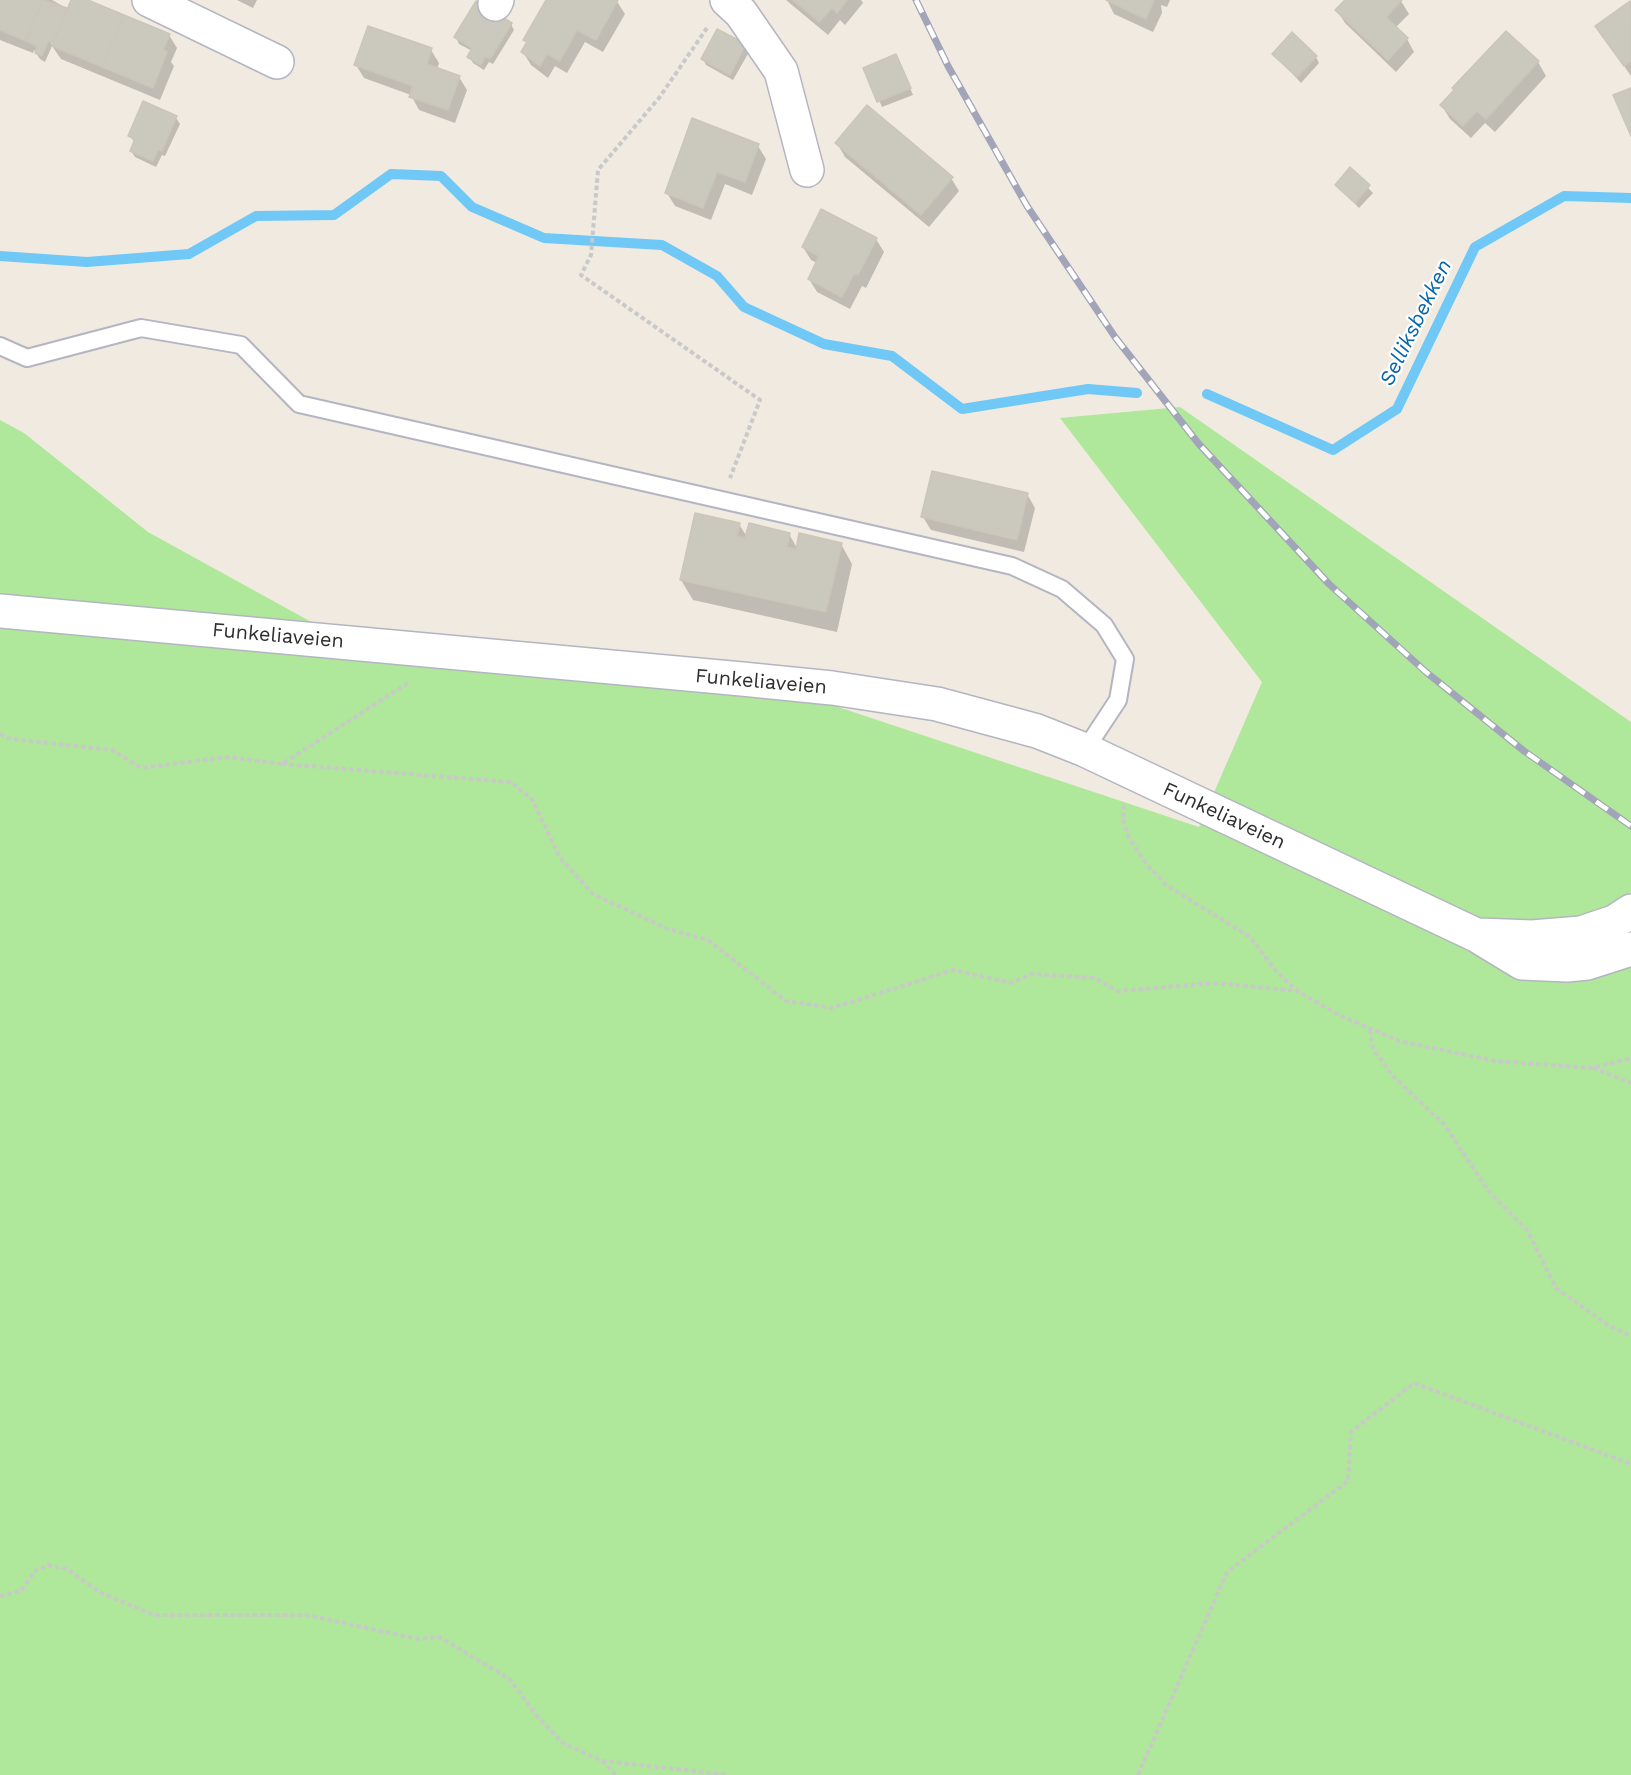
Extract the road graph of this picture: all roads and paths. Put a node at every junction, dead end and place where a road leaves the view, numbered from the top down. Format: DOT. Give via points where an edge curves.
graph roads {
  1 [pos="149,0"];
  2 [pos="720,10"];
  3 [pos="277,62"];
  4 [pos="807,170"];
  5 [pos="0,346"];
  6 [pos="721,501"];
  7 [pos="0,611"];
  8 [pos="436,649"];
  9 [pos="0,734"];
  10 [pos="1084,750"];
  11 [pos="282,764"];
  12 [pos="1136,774"];
  13 [pos="1631,911"];
  14 [pos="1476,935"];
  15 [pos="1631,949"];
  16 [pos="1297,991"];
  17 [pos="1371,1030"];
  18 [pos="1631,1058"];
  19 [pos="1593,1068"];
  20 [pos="1631,1083"];
  21 [pos="1631,1336"];
  22 [pos="1631,1464"];
  23 [pos="0,1596"];
  24 [pos="602,1761"];
  25 [pos="711,1774"];
  26 [pos="616,1775"];
  27 [pos="729,1775"];
  28 [pos="1138,1775"];
  1 -- 3 [label="street"];
  2 -- 4 [label="street" via="741,13 781,71"];
  2 -- 6 [label="path" via="659,98 598,170 591,255 580,274 760,400"];
  5 -- 6 [label="lane" via="27,358 141,328 241,345 298,404"];
  6 -- 10 [label="lane" via="1012,566 1062,589 1104,626 1125,659 1118,700"];
  7 -- 8 [label="street, Funkeliaveien"];
  8 -- 10 [label="street, Funkeliaveien" via="883,695 994,719"];
  8 -- 11 [label="path" via="430,665 420,675"];
  9 -- 11 [label="path" via="11,739 112,750 141,768 227,758"];
  10 -- 12 [label="street, Funkeliaveien"];
  11 -- 16 [label="path" via="511,782 532,799 560,858 593,894 668,929 708,940 786,1001 832,1008 953,970 1011,983 1031,974 1094,978 1118,991 1215,983"];
  12 -- 14 [label="street, Funkeliaveien"];
  12 -- 16 [label="path" via="1123,808 1123,820 1129,838 1148,865 1167,885 1250,937"];
  13 -- 14 [label="street, Funkeliaveien" via="1614,922 1581,933 1532,937"];
  14 -- 15 [label="street, Funkeliaveien" via="1522,963 1542,965 1587,963"];
  16 -- 17 [label="path"];
  17 -- 19 [label="path" via="1432,1050 1495,1061"];
  17 -- 21 [label="path" via="1373,1049 1394,1077 1444,1124 1489,1192 1527,1230 1556,1288"];
  18 -- 19 [label="path"];
  19 -- 20 [label="path"];
  22 -- 28 [label="path" via="1414,1383 1351,1431 1348,1482 1227,1572"];
  23 -- 24 [label="path" via="21,1591 34,1571 48,1565 67,1569 101,1593 154,1615 307,1615 418,1639 439,1637 510,1679 563,1743"];
  24 -- 25 [label="path"];
  24 -- 26 [label="path"];
  25 -- 27 [label="path"];
}
